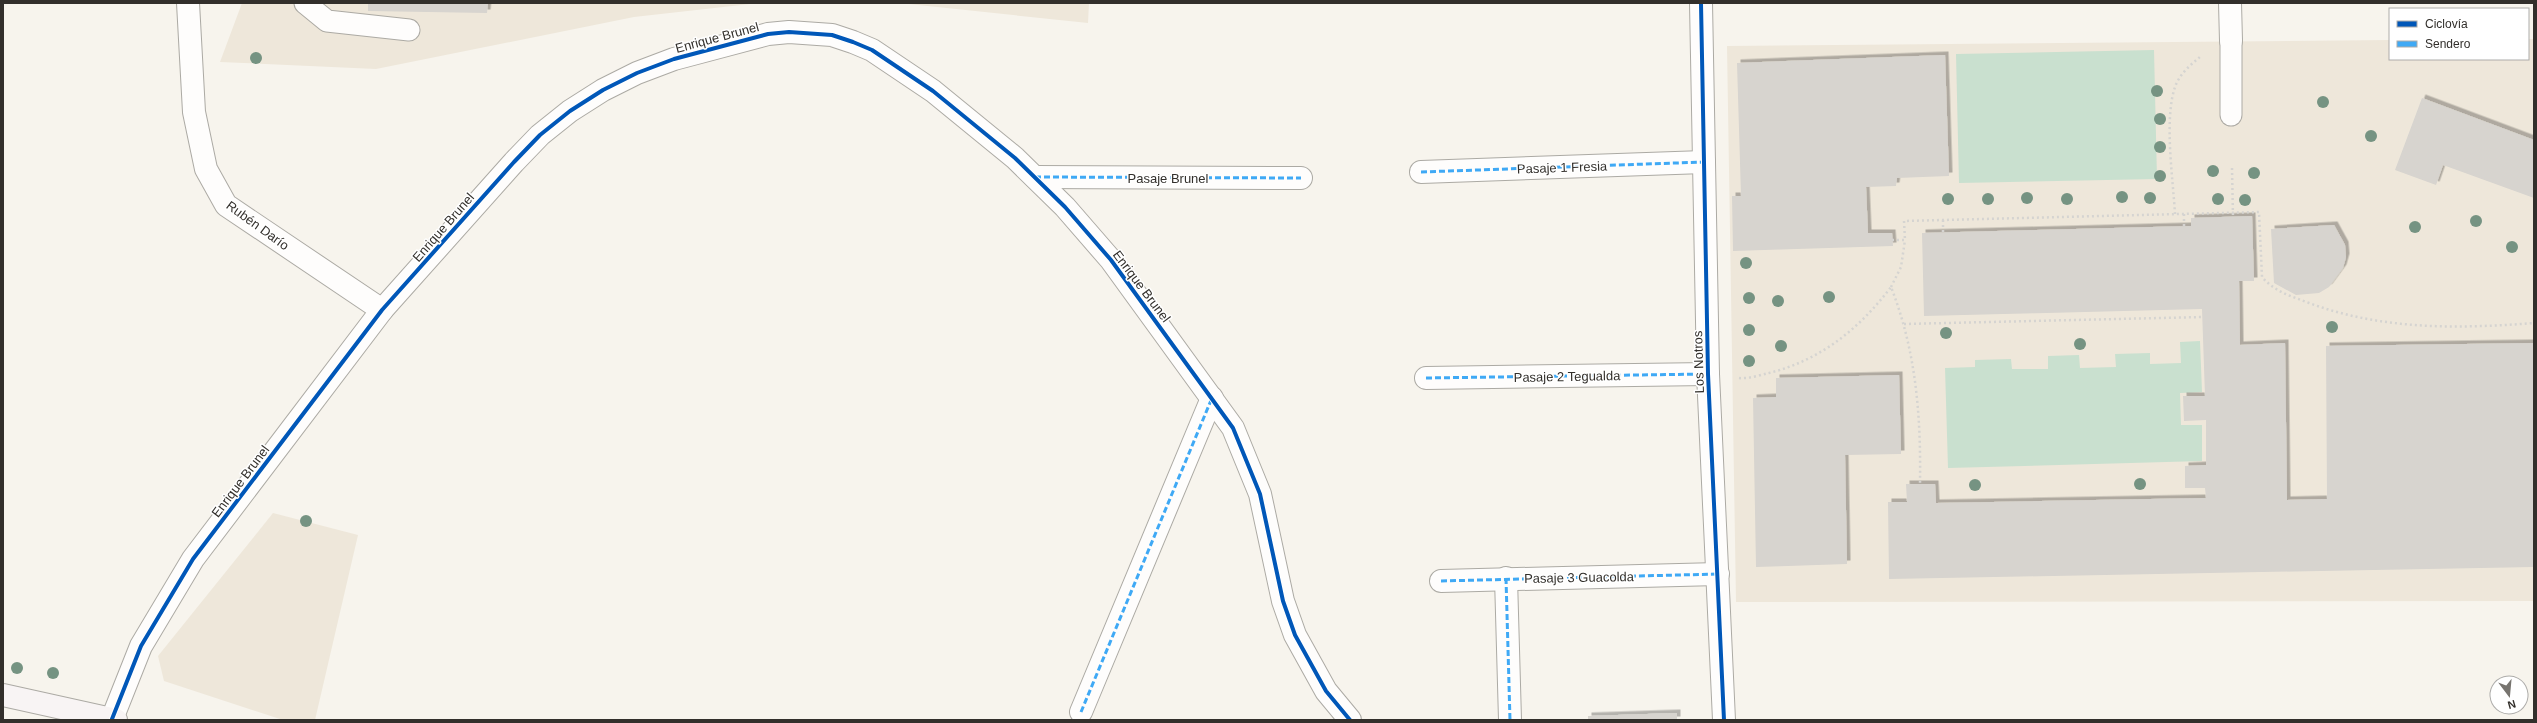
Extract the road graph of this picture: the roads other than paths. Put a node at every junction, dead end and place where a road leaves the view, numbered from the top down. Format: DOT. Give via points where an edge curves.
graph roads {
  1 [pos="188,3"];
  2 [pos="305,3"];
  3 [pos="1701,3"];
  4 [pos="2230,3"];
  5 [pos="408,30"];
  6 [pos="2231,41"];
  7 [pos="2231,115"];
  8 [pos="1704,162"];
  9 [pos="1421,172"];
  10 [pos="1034,177"];
  11 [pos="1301,178"];
  12 [pos="382,310"];
  13 [pos="1708,374"];
  14 [pos="1426,378"];
  15 [pos="1212,398"];
  16 [pos="1718,574"];
  17 [pos="1506,578"];
  18 [pos="1441,581"];
  19 [pos="3,694"];
  20 [pos="1081,712"];
  21 [pos="114,719"];
  22 [pos="1350,720"];
  23 [pos="1510,720"];
  24 [pos="1724,720"];
  1 -- 12 [label="street, Rubén Darío" via="194,112 206,169 226,205"];
  2 -- 5 [label="lane" via="326,21"];
  3 -- 8 [label="street, Los Notros"];
  4 -- 6 [label="street"];
  6 -- 7 [label="lane"];
  8 -- 9 [label="street, Pasaje 1 Fresia"];
  8 -- 13 [label="street, Los Notros"];
  10 -- 11 [label="street, Pasaje Brunel"];
  10 -- 12 [label="street, Enrique Brunel" via="975,123 872,50 832,35 789,32 768,34 674,59 637,72 570,111 540,135 514,162"];
  10 -- 15 [label="street, Enrique Brunel" via="1065,207 1111,260"];
  12 -- 21 [label="street, Enrique Brunel" via="193,559 141,646"];
  13 -- 14 [label="street, Pasaje 2 Tegualda"];
  13 -- 16 [label="street, Los Notros"];
  15 -- 20 [label="street"];
  15 -- 22 [label="street, Enrique Brunel" via="1233,428 1260,494 1283,601 1295,636 1326,691"];
  16 -- 17 [label="street, Pasaje 3 Guacolda"];
  16 -- 24 [label="street, Los Notros"];
  17 -- 18 [label="street, Pasaje 3 Guacolda"];
  17 -- 23 [label="street"];
  19 -- 21 [label="main road"];
}
